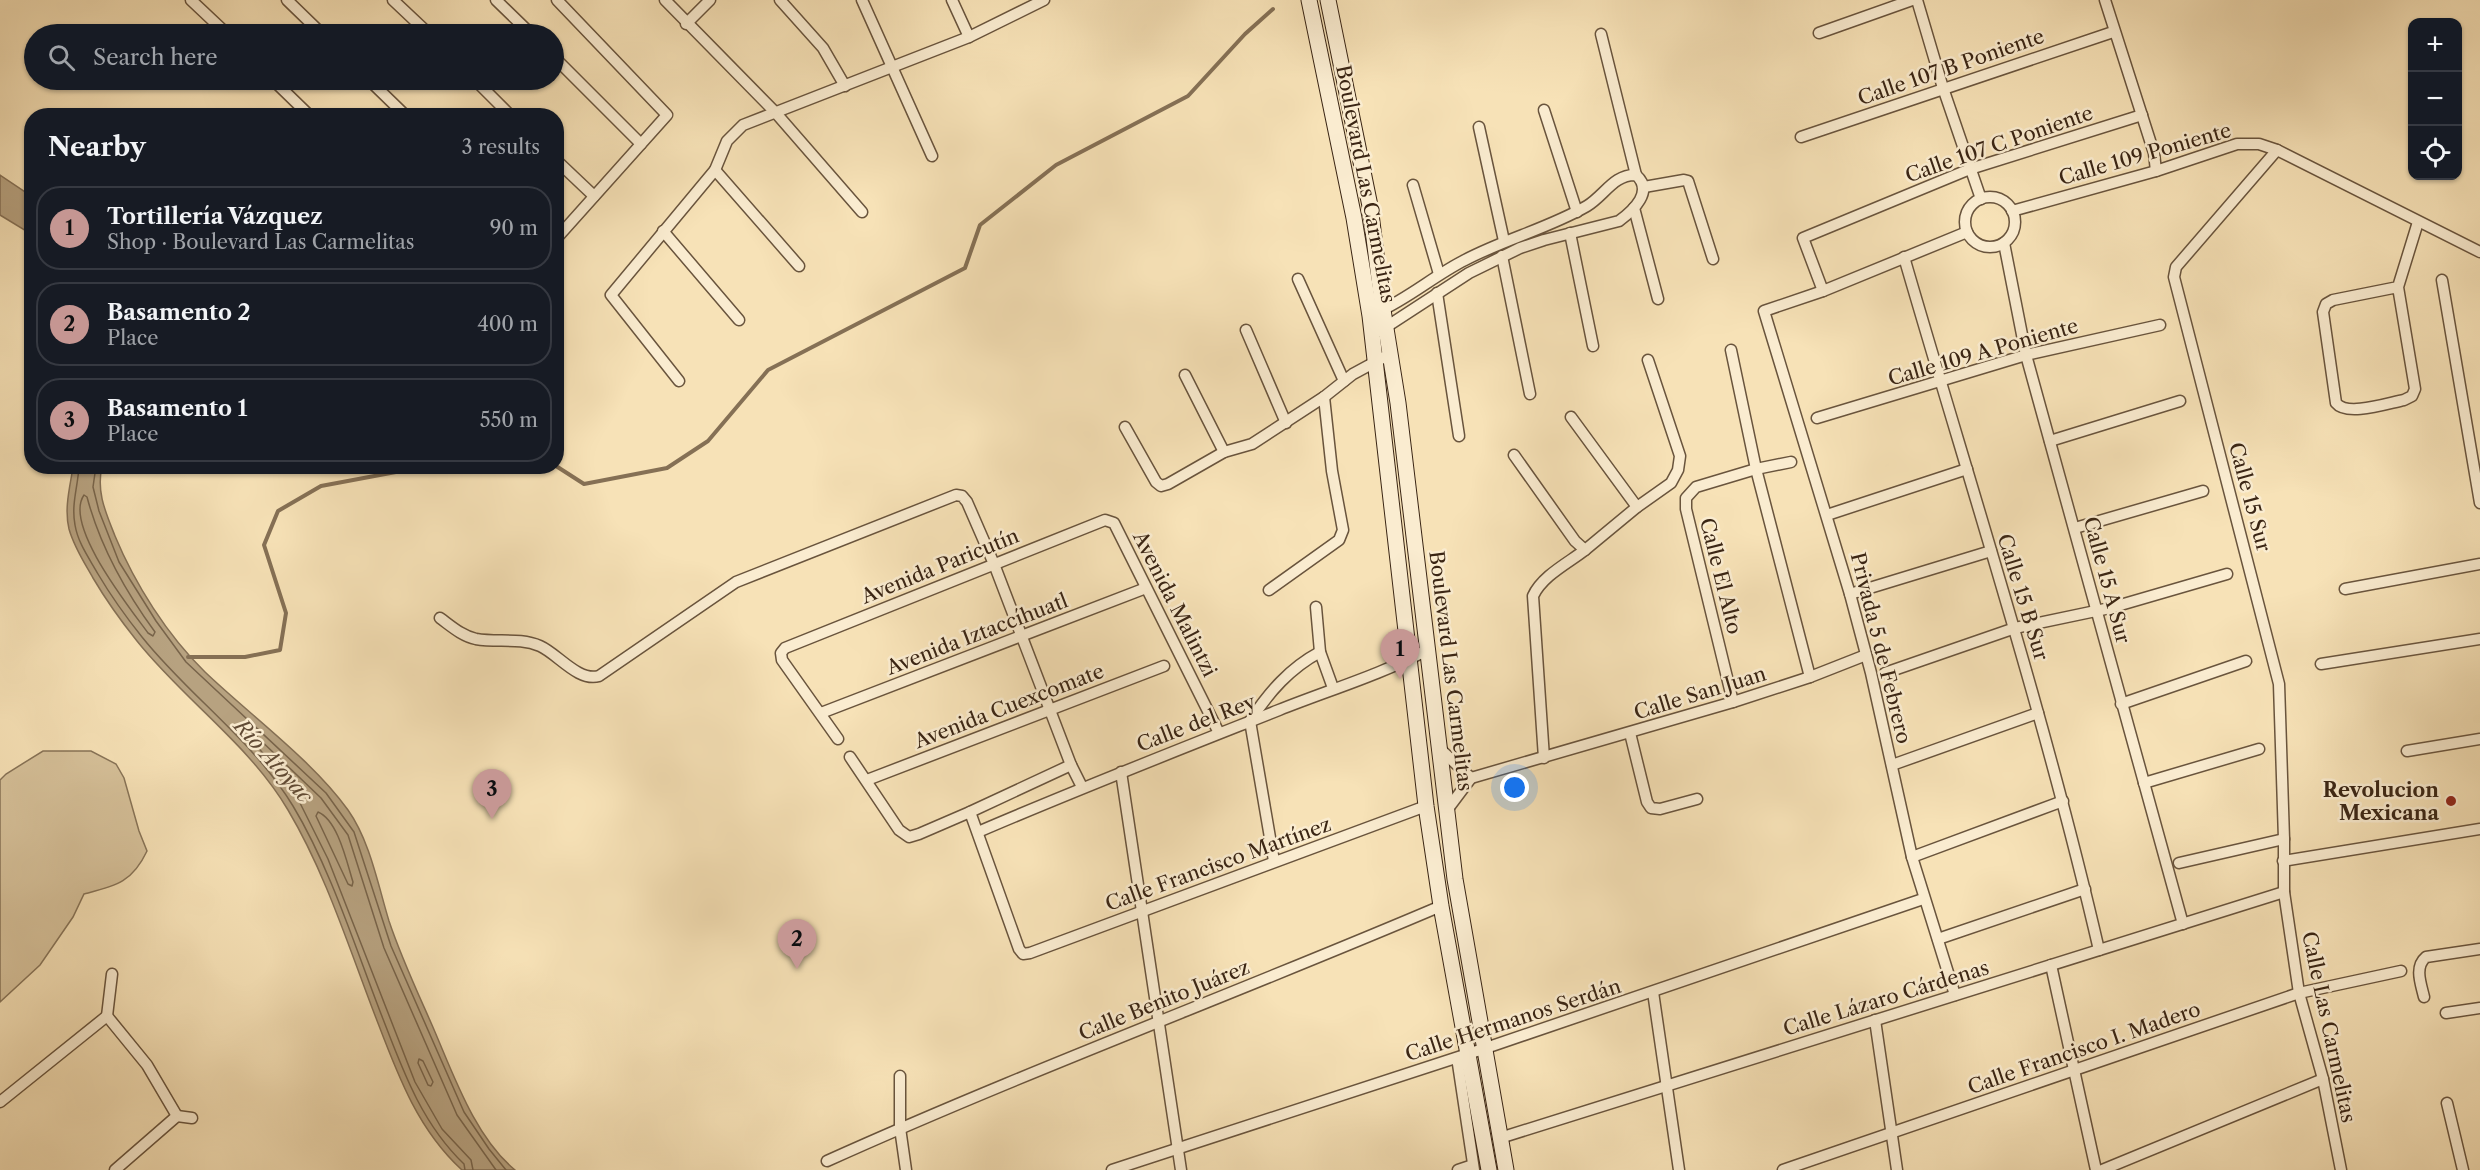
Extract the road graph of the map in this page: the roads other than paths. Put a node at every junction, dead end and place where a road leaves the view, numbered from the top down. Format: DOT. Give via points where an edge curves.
graph roads {
  1 [pos="191,0"];
  2 [pos="287,0"];
  3 [pos="393,0"];
  4 [pos="496,0"];
  5 [pos="557,0"];
  6 [pos="665,0"];
  7 [pos="710,0"];
  8 [pos="780,0"];
  9 [pos="862,0"];
  10 [pos="952,0"];
  11 [pos="1044,0"];
  12 [pos="1309,0"];
  13 [pos="1328,0"];
  14 [pos="1912,0"];
  15 [pos="1917,0"];
  16 [pos="2105,0"];
  17 [pos="1028,4"];
  18 [pos="216,24"];
  19 [pos="312,24"];
  20 [pos="418,24"];
  21 [pos="521,24"];
  22 [pos="686,24"];
  23 [pos="2113,32"];
  24 [pos="1819,33"];
  25 [pos="1601,34"];
  26 [pos="969,38"];
  27 [pos="564,67"];
  28 [pos="892,68"];
  29 [pos="845,86"];
  30 [pos="1943,88"];
  31 [pos="283,90"];
  32 [pos="379,90"];
  33 [pos="485,90"];
  34 [pos="302,108"];
  35 [pos="398,108"];
  36 [pos="503,108"];
  37 [pos="1544,110"];
  38 [pos="775,112"];
  39 [pos="2142,115"];
  40 [pos="1479,126"];
  41 [pos="1801,137"];
  42 [pos="641,144"];
  43 [pos="2277,150"];
  44 [pos="932,156"];
  45 [pos="564,168"];
  46 [pos="1970,169"];
  47 [pos="715,170"];
  48 [pos="2157,171"];
  49 [pos="1636,175"];
  50 [pos="1413,185"];
  51 [pos="1644,187"];
  52 [pos="594,196"];
  53 [pos="1981,199"];
  54 [pos="1634,208"];
  55 [pos="2012,211"];
  56 [pos="862,212"];
  57 [pos="1577,212"];
  58 [pos="2418,222"];
  59 [pos="564,230"];
  60 [pos="663,231"];
  61 [pos="1967,232"];
  62 [pos="1570,233"];
  63 [pos="1504,241"];
  64 [pos="2004,243"];
  65 [pos="2480,252"];
  66 [pos="1502,256"];
  67 [pos="1904,257"];
  68 [pos="1713,259"];
  69 [pos="799,267"];
  70 [pos="1439,274"];
  71 [pos="1299,279"];
  72 [pos="2442,280"];
  73 [pos="2398,287"];
  74 [pos="1823,291"];
  75 [pos="1437,293"];
  76 [pos="1658,299"];
  77 [pos="1376,313"];
  78 [pos="740,320"];
  79 [pos="2160,324"];
  80 [pos="1246,330"];
  81 [pos="1379,332"];
  82 [pos="1593,346"];
  83 [pos="1731,350"];
  84 [pos="1390,354"];
  85 [pos="2026,355"];
  86 [pos="1648,360"];
  87 [pos="1375,362"];
  88 [pos="1185,375"];
  89 [pos="678,381"];
  90 [pos="1344,381"];
  91 [pos="1940,382"];
  92 [pos="1530,394"];
  93 [pos="1324,397"];
  94 [pos="2180,401"];
  95 [pos="1571,417"];
  96 [pos="1816,418"];
  97 [pos="1286,423"];
  98 [pos="1125,427"];
  99 [pos="1459,436"];
  100 [pos="2050,441"];
  101 [pos="1224,452"];
  102 [pos="1514,455"];
  103 [pos="1791,462"];
  104 [pos="1756,469"];
  105 [pos="1967,469"];
  106 [pos="2203,491"];
  107 [pos="2480,503"];
  108 [pos="1637,507"];
  109 [pos="1827,515"];
  110 [pos="1114,523"];
  111 [pos="2075,528"];
  112 [pos="1585,550"];
  113 [pos="1991,551"];
  114 [pos="994,564"];
  115 [pos="2480,564"];
  116 [pos="2227,574"];
  117 [pos="1146,588"];
  118 [pos="2345,589"];
  119 [pos="1269,590"];
  120 [pos="1850,594"];
  121 [pos="1316,607"];
  122 [pos="2097,611"];
  123 [pos="440,618"];
  124 [pos="2015,628"];
  125 [pos="1021,636"];
  126 [pos="2480,639"];
  127 [pos="1427,650"];
  128 [pos="1320,652"];
  129 [pos="1866,655"];
  130 [pos="1410,659"];
  131 [pos="2246,661"];
  132 [pos="2321,664"];
  133 [pos="1164,666"];
  134 [pos="1885,673"];
  135 [pos="1810,677"];
  136 [pos="1334,688"];
  137 [pos="1733,702"];
  138 [pos="2121,704"];
  139 [pos="1050,710"];
  140 [pos="2038,712"];
  141 [pos="821,713"];
  142 [pos="1250,721"];
  143 [pos="1630,733"];
  144 [pos="1219,734"];
  145 [pos="838,739"];
  146 [pos="2480,739"];
  147 [pos="1440,749"];
  148 [pos="2259,749"];
  149 [pos="2408,751"];
  150 [pos="850,757"];
  151 [pos="1544,758"];
  152 [pos="1071,765"];
  153 [pos="1892,765"];
  154 [pos="1121,772"];
  155 [pos="1471,778"];
  156 [pos="867,780"];
  157 [pos="2144,783"];
  158 [pos="1082,787"];
  159 [pos="1697,799"];
  160 [pos="2063,801"];
  161 [pos="1426,806"];
  162 [pos="1447,810"];
  163 [pos="970,812"];
  164 [pos="2480,829"];
  165 [pos="978,832"];
  166 [pos="2284,839"];
  167 [pos="1912,857"];
  168 [pos="1274,861"];
  169 [pos="2283,861"];
  170 [pos="2179,863"];
  171 [pos="2085,889"];
  172 [pos="2284,892"];
  173 [pos="1923,899"];
  174 [pos="1441,906"];
  175 [pos="1143,910"];
  176 [pos="2183,924"];
  177 [pos="1938,939"];
  178 [pos="2480,949"];
  179 [pos="2099,950"];
  180 [pos="2051,965"];
  181 [pos="2401,971"];
  182 [pos="112,974"];
  183 [pos="1653,992"];
  184 [pos="2299,993"];
  185 [pos="1955,995"];
  186 [pos="2424,998"];
  187 [pos="2480,1008"];
  188 [pos="2446,1013"];
  189 [pos="107,1016"];
  190 [pos="1875,1020"];
  191 [pos="1157,1021"];
  192 [pos="1476,1051"];
  193 [pos="2074,1071"];
  194 [pos="900,1076"];
  195 [pos="2323,1079"];
  196 [pos="1668,1085"];
  197 [pos="0,1102"];
  198 [pos="2447,1103"];
  199 [pos="177,1116"];
  200 [pos="192,1119"];
  201 [pos="900,1128"];
  202 [pos="1892,1132"];
  203 [pos="1500,1138"];
  204 [pos="1178,1148"];
  205 [pos="827,1161"];
  206 [pos="1474,1168"];
  207 [pos="115,1170"];
  208 [pos="906,1170"];
  209 [pos="1112,1170"];
  210 [pos="1181,1170"];
  211 [pos="1458,1170"];
  212 [pos="1489,1170"];
  213 [pos="1506,1170"];
  214 [pos="1679,1170"];
  215 [pos="1783,1170"];
  216 [pos="1897,1170"];
  217 [pos="2096,1170"];
  218 [pos="2102,1170"];
  219 [pos="2342,1170"];
  220 [pos="2463,1170"];
  1 -- 18 [label="street"];
  2 -- 19 [label="street"];
  3 -- 20 [label="street"];
  4 -- 21 [label="street"];
  5 -- 42 [label="street" via="667,115"];
  6 -- 22 [label="street"];
  7 -- 22 [label="street"];
  8 -- 29 [label="street" via="824,48"];
  9 -- 28 [label="street"];
  10 -- 26 [label="street"];
  11 -- 17 [label="street"];
  12 -- 77 [label="main road, Boulevard Las Carmelitas"];
  13 -- 77 [label="main road, Boulevard Las Carmelitas" via="1370,206"];
  14 -- 24 [label="street"];
  15 -- 30 [label="street"];
  16 -- 23 [label="street"];
  17 -- 26 [label="street"];
  22 -- 38 [label="street"];
  23 -- 30 [label="street, Calle 107 B Poniente"];
  23 -- 39 [label="street"];
  25 -- 49 [label="street"];
  26 -- 28 [label="street"];
  27 -- 42 [label="street"];
  28 -- 29 [label="street"];
  28 -- 44 [label="street"];
  29 -- 38 [label="street"];
  30 -- 41 [label="street, Calle 107 B Poniente"];
  30 -- 46 [label="street"];
  31 -- 34 [label="street"];
  32 -- 35 [label="street"];
  33 -- 36 [label="street"];
  37 -- 57 [label="street"];
  38 -- 47 [label="street" via="735,130"];
  38 -- 56 [label="street"];
  39 -- 46 [label="street, Calle 107 C Poniente"];
  39 -- 48 [label="street"];
  40 -- 63 [label="street"];
  42 -- 52 [label="street"];
  43 -- 48 [label="street, Calle 109 Poniente" via="2259,144 2237,144"];
  43 -- 58 [label="street, Calle 109 Poniente"];
  43 -- 166 [label="street, Calle 15 Sur" via="2176,267 2174,277 2279,684"];
  45 -- 52 [label="street"];
  46 -- 53 [label="street"];
  46 -- 74 [label="street, Calle 107 C Poniente" via="1803,238"];
  47 -- 60 [label="street"];
  47 -- 69 [label="street"];
  48 -- 55 [label="street, Calle 109 Poniente"];
  49 -- 51 [label="street"];
  49 -- 57 [label="street" via="1617,180"];
  50 -- 70 [label="street"];
  51 -- 54 [label="street"];
  51 -- 68 [label="street" via="1684,180 1691,184"];
  52 -- 59 [label="street"];
  53 -- 55 [label="street" via="1996,198"];
  53 -- 61 [label="street" via="1969,209"];
  54 -- 62 [label="street" via="1611,225"];
  54 -- 76 [label="street"];
  55 -- 64 [label="street" via="2015,225"];
  57 -- 63 [label="street"];
  58 -- 65 [label="street, Calle 109 Poniente"];
  58 -- 73 [label="street"];
  60 -- 78 [label="street"];
  60 -- 89 [label="street" via="611,295"];
  61 -- 64 [label="street" via="1972,240 1988,247"];
  61 -- 67 [label="street"];
  62 -- 66 [label="street"];
  62 -- 82 [label="street"];
  63 -- 70 [label="street"];
  64 -- 85 [label="street, Calle 15 A Sur"];
  66 -- 75 [label="street"];
  66 -- 92 [label="street"];
  67 -- 74 [label="street"];
  67 -- 91 [label="street, Calle 15 B Sur"];
  70 -- 77 [label="street"];
  71 -- 90 [label="street"];
  72 -- 107 [label="street"];
  73 -- 73 [label="street" via="2326,304 2323,312 2336,403 2340,408 2349,410 2412,396 2415,389"];
  74 -- 109 [label="street, Privada 5 de Febrero" via="1764,311"];
  75 -- 81 [label="street"];
  75 -- 99 [label="street"];
  77 -- 81 [label="main road, Boulevard Las Carmelitas"];
  79 -- 85 [label="street, Calle 109 A Poniente"];
  80 -- 97 [label="street"];
  81 -- 84 [label="main road, Boulevard Las Carmelitas"];
  81 -- 87 [label="main road, Boulevard Las Carmelitas"];
  83 -- 104 [label="street"];
  84 -- 87 [label="street"];
  84 -- 127 [label="main road, Boulevard Las Carmelitas"];
  85 -- 91 [label="street, Calle 109 A Poniente"];
  85 -- 100 [label="street, Calle 15 A Sur"];
  86 -- 108 [label="street" via="1680,456 1671,483"];
  87 -- 90 [label="street"];
  87 -- 130 [label="main road, Boulevard Las Carmelitas"];
  88 -- 101 [label="street"];
  90 -- 93 [label="street"];
  91 -- 96 [label="street, Calle 109 A Poniente"];
  91 -- 105 [label="street, Calle 15 B Sur"];
  93 -- 97 [label="street"];
  93 -- 119 [label="street" via="1342,536"];
  94 -- 100 [label="street"];
  95 -- 108 [label="street"];
  97 -- 101 [label="street" via="1252,444"];
  98 -- 101 [label="street" via="1161,486"];
  100 -- 111 [label="street, Calle 15 A Sur"];
  102 -- 112 [label="street"];
  103 -- 104 [label="street, Calle El Alto"];
  104 -- 135 [label="street"];
  104 -- 137 [label="street, Calle El Alto" via="1696,487 1686,498"];
  105 -- 109 [label="street"];
  105 -- 113 [label="street, Calle 15 B Sur"];
  106 -- 111 [label="street"];
  108 -- 112 [label="street"];
  109 -- 120 [label="street, Privada 5 de Febrero"];
  110 -- 114 [label="street, Avenida Paricutín" via="1105,520"];
  110 -- 117 [label="street, Avenida Malintzi"];
  111 -- 122 [label="street, Calle 15 A Sur"];
  112 -- 151 [label="street" via="1544,581 1533,596"];
  113 -- 120 [label="street"];
  113 -- 124 [label="street, Calle 15 B Sur"];
  114 -- 123 [label="street" via="967,502 956,495 736,582 591,678 535,644 477,639"];
  114 -- 125 [label="street"];
  114 -- 141 [label="street, Avenida Paricutín" via="785,648 781,653 785,667"];
  115 -- 118 [label="street"];
  116 -- 122 [label="street"];
  117 -- 125 [label="street, Avenida Iztaccíhuatl"];
  117 -- 144 [label="street, Avenida Malintzi"];
  120 -- 129 [label="street, Privada 5 de Febrero"];
  121 -- 128 [label="street"];
  122 -- 124 [label="street"];
  122 -- 138 [label="street, Calle 15 A Sur"];
  124 -- 134 [label="street"];
  124 -- 140 [label="street, Calle 15 B Sur"];
  125 -- 139 [label="street"];
  125 -- 141 [label="street, Avenida Iztaccíhuatl"];
  126 -- 132 [label="street"];
  127 -- 130 [label="street, Calle del Rey"];
  127 -- 147 [label="main road, Boulevard Las Carmelitas"];
  128 -- 136 [label="street"];
  128 -- 142 [label="street" via="1290,672 1267,695"];
  129 -- 135 [label="street, Calle San Juan"];
  129 -- 153 [label="street, Privada 5 de Febrero"];
  130 -- 136 [label="street, Calle del Rey"];
  130 -- 161 [label="main road, Boulevard Las Carmelitas"];
  131 -- 138 [label="street"];
  133 -- 139 [label="street, Avenida Cuexcomate"];
  135 -- 137 [label="street, Calle San Juan"];
  136 -- 142 [label="street, Calle del Rey"];
  137 -- 143 [label="street, Calle San Juan"];
  138 -- 157 [label="street, Calle 15 A Sur"];
  139 -- 152 [label="street"];
  139 -- 156 [label="street, Avenida Cuexcomate"];
  140 -- 153 [label="street"];
  140 -- 160 [label="street, Calle 15 B Sur"];
  141 -- 145 [label="street"];
  142 -- 144 [label="street, Calle del Rey"];
  142 -- 168 [label="street"];
  143 -- 151 [label="street, Calle San Juan"];
  143 -- 159 [label="street" via="1651,808"];
  144 -- 154 [label="street, Calle del Rey"];
  146 -- 149 [label="street"];
  147 -- 155 [label="street"];
  147 -- 162 [label="main road, Boulevard Las Carmelitas"];
  148 -- 157 [label="street"];
  150 -- 156 [label="street"];
  151 -- 155 [label="street, Calle San Juan"];
  152 -- 158 [label="street"];
  152 -- 163 [label="street"];
  153 -- 167 [label="street, Privada 5 de Febrero"];
  154 -- 158 [label="street, Calle del Rey"];
  154 -- 175 [label="street"];
  155 -- 162 [label="street"];
  156 -- 163 [label="street" via="899,830 909,837"];
  157 -- 176 [label="street, Calle 15 A Sur"];
  158 -- 165 [label="street, Calle del Rey"];
  160 -- 167 [label="street"];
  160 -- 171 [label="street, Calle 15 B Sur"];
  161 -- 168 [label="street, Calle Francisco Martínez"];
  161 -- 174 [label="main road, Boulevard Las Carmelitas"];
  162 -- 192 [label="main road, Boulevard Las Carmelitas"];
  163 -- 165 [label="street"];
  164 -- 169 [label="street"];
  165 -- 175 [label="street, Calle Francisco Martínez" via="1023,954"];
  166 -- 169 [label="street, Calle 15 Sur"];
  166 -- 170 [label="street"];
  167 -- 173 [label="street, Privada 5 de Febrero"];
  168 -- 175 [label="street, Calle Francisco Martínez"];
  169 -- 172 [label="street, Calle 15 Sur"];
  171 -- 177 [label="street"];
  171 -- 179 [label="street, Calle 15 B Sur"];
  172 -- 176 [label="street, Calle Lázaro Cárdenas"];
  172 -- 184 [label="street, Calle Las Carmelitas"];
  173 -- 177 [label="street, Privada 5 de Febrero"];
  173 -- 183 [label="street, Calle Hermanos Serdán"];
  174 -- 191 [label="street, Calle Benito Juárez"];
  174 -- 192 [label="main road, Boulevard Las Carmelitas"];
  175 -- 191 [label="street"];
  176 -- 179 [label="street, Calle Lázaro Cárdenas"];
  177 -- 185 [label="street, Privada 5 de Febrero"];
  178 -- 186 [label="street" via="2426,957 2418,969"];
  179 -- 180 [label="street, Calle Lázaro Cárdenas"];
  180 -- 185 [label="street, Calle Lázaro Cárdenas"];
  180 -- 193 [label="street"];
  181 -- 184 [label="street, Calle Francisco I. Madero"];
  182 -- 189 [label="street"];
  183 -- 192 [label="street, Calle Hermanos Serdán"];
  183 -- 196 [label="street"];
  184 -- 193 [label="street, Calle Francisco I. Madero"];
  184 -- 195 [label="street, Calle Las Carmelitas"];
  185 -- 190 [label="street, Calle Lázaro Cárdenas"];
  187 -- 188 [label="street"];
  189 -- 197 [label="street"];
  189 -- 199 [label="street" via="147,1065"];
  190 -- 196 [label="street, Calle Lázaro Cárdenas"];
  190 -- 202 [label="street"];
  191 -- 201 [label="street, Calle Benito Juárez"];
  191 -- 204 [label="street"];
  192 -- 203 [label="main road, Boulevard Las Carmelitas"];
  192 -- 204 [label="street, Calle Hermanos Serdán"];
  192 -- 206 [label="street, Boulevard Las Carmelitas" via="1458,1064"];
  192 -- 212 [label="main road, Boulevard Las Carmelitas"];
  193 -- 202 [label="street, Calle Francisco I. Madero"];
  193 -- 217 [label="street"];
  194 -- 201 [label="street"];
  195 -- 218 [label="street"];
  195 -- 219 [label="street, Calle Las Carmelitas"];
  196 -- 203 [label="street, Calle Lázaro Cárdenas"];
  196 -- 214 [label="street"];
  198 -- 220 [label="street"];
  199 -- 200 [label="street"];
  199 -- 207 [label="street"];
  201 -- 205 [label="street, Calle Benito Juárez"];
  201 -- 208 [label="street"];
  202 -- 215 [label="street, Calle Francisco I. Madero"];
  202 -- 216 [label="street"];
  203 -- 213 [label="main road, Boulevard Las Carmelitas"];
  204 -- 209 [label="street, Calle Hermanos Serdán"];
  204 -- 210 [label="street"];
  206 -- 211 [label="street"];
}
